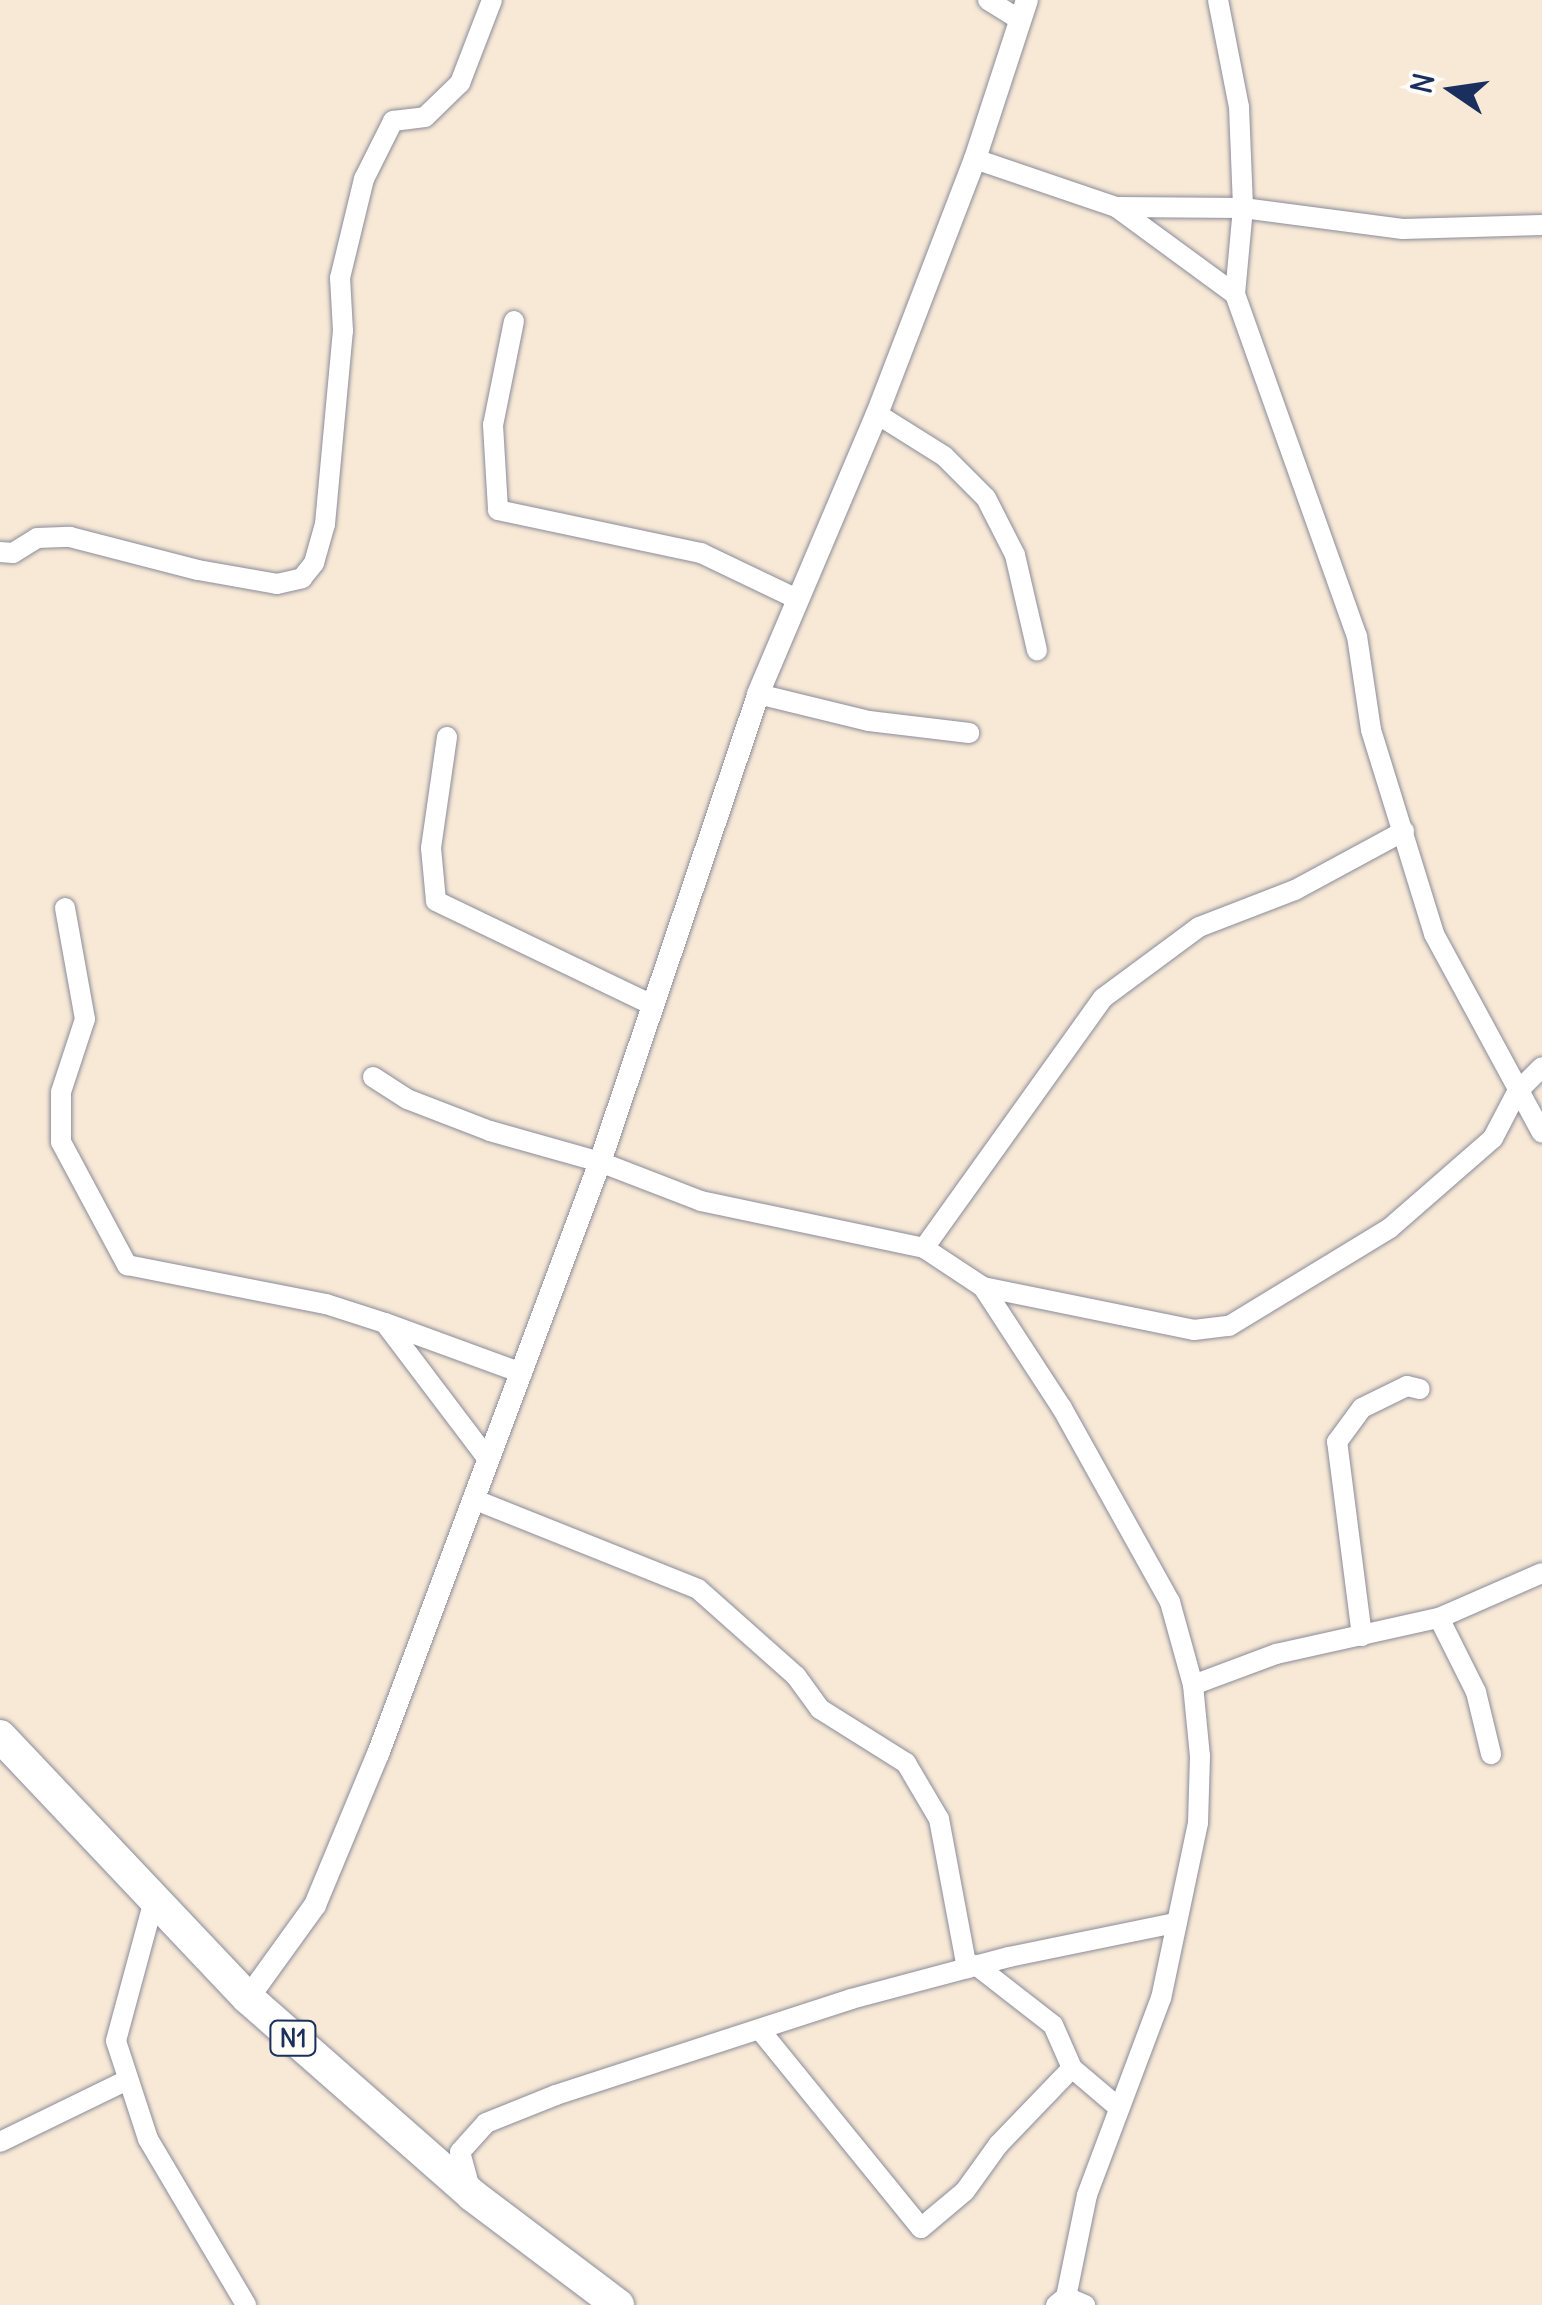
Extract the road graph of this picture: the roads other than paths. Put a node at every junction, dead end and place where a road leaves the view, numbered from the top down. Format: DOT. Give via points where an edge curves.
graph roads {
  1 [pos="492,0"];
  2 [pos="988,0"];
  3 [pos="1218,0"];
  4 [pos="1023,10"];
  5 [pos="975,159"];
  6 [pos="1116,207"];
  7 [pos="1243,208"];
  8 [pos="1542,224"];
  9 [pos="1236,294"];
  10 [pos="514,321"];
  11 [pos="877,414"];
  12 [pos="0,552"];
  13 [pos="795,598"];
  14 [pos="1037,650"];
  15 [pos="758,694"];
  16 [pos="970,733"];
  17 [pos="448,737"];
  18 [pos="1404,831"];
  19 [pos="65,908"];
  20 [pos="650,1004"];
  21 [pos="1542,1067"];
  22 [pos="373,1077"];
  23 [pos="1517,1092"];
  24 [pos="1542,1134"];
  25 [pos="600,1162"];
  26 [pos="924,1248"];
  27 [pos="982,1287"];
  28 [pos="385,1323"];
  29 [pos="522,1373"];
  30 [pos="1420,1389"];
  31 [pos="487,1458"];
  32 [pos="473,1499"];
  33 [pos="1542,1573"];
  34 [pos="1439,1618"];
  35 [pos="1362,1636"];
  36 [pos="1193,1684"];
  37 [pos="0,1736"];
  38 [pos="1491,1754"];
  39 [pos="154,1900"];
  40 [pos="1174,1924"];
  41 [pos="972,1966"];
  42 [pos="248,1998"];
  43 [pos="760,2030"];
  44 [pos="1072,2068"];
  45 [pos="125,2081"];
  46 [pos="1119,2108"];
  47 [pos="0,2142"];
  48 [pos="472,2194"];
  49 [pos="1069,2302"];
  50 [pos="246,2305"];
  51 [pos="618,2305"];
  1 -- 12 [label="street" via="460,84 425,117 393,121 364,179 340,278 343,331 325,524 314,563 302,578 277,584 70,537 37,538 13,553"];
  2 -- 4 [label="street"];
  3 -- 7 [label="street" via="1239,107"];
  4 -- 5 [label="street"];
  5 -- 6 [label="street"];
  5 -- 11 [label="street"];
  6 -- 7 [label="street"];
  6 -- 9 [label="street"];
  7 -- 8 [label="street" via="1403,228"];
  7 -- 9 [label="street"];
  9 -- 18 [label="street" via="1357,636 1371,730"];
  10 -- 13 [label="street" via="492,425 498,510 702,554"];
  11 -- 13 [label="street"];
  11 -- 14 [label="street" via="944,456 986,498 1015,555"];
  13 -- 15 [label="street"];
  15 -- 16 [label="street" via="868,721"];
  15 -- 20 [label="street"];
  17 -- 20 [label="street" via="431,848 436,900"];
  18 -- 23 [label="street" via="1454,979"];
  18 -- 26 [label="street" via="1295,890 1199,927 1102,998"];
  19 -- 28 [label="street" via="86,1019 61,1092 61,1142 126,1265 326,1304"];
  20 -- 25 [label="street"];
  21 -- 23 [label="street"];
  22 -- 25 [label="street" via="407,1099 490,1132"];
  23 -- 24 [label="street"];
  23 -- 27 [label="street" via="1493,1138 1390,1228 1230,1326 1194,1330"];
  25 -- 26 [label="street" via="701,1201"];
  25 -- 29 [label="street"];
  26 -- 27 [label="street"];
  27 -- 36 [label="street" via="1062,1408 1170,1602"];
  28 -- 29 [label="street"];
  28 -- 31 [label="street"];
  29 -- 31 [label="street"];
  30 -- 35 [label="street" via="1407,1386 1362,1408 1337,1442"];
  31 -- 32 [label="street"];
  32 -- 41 [label="street" via="698,1590 796,1676 820,1709 906,1763 940,1820"];
  32 -- 42 [label="street" via="315,1905"];
  33 -- 34 [label="street"];
  34 -- 35 [label="street"];
  34 -- 38 [label="street" via="1476,1692"];
  35 -- 36 [label="street" via="1276,1654"];
  36 -- 40 [label="street" via="1198,1822"];
  37 -- 39 [label="highway, N1"];
  39 -- 42 [label="highway, N1"];
  39 -- 45 [label="street" via="116,2041"];
  40 -- 41 [label="street"];
  40 -- 46 [label="street" via="1161,1998"];
  41 -- 43 [label="street"];
  41 -- 44 [label="street" via="1053,2025"];
  42 -- 48 [label="highway, N1"];
  43 -- 44 [label="street" via="920,2228 965,2191 998,2145"];
  43 -- 48 [label="street" via="486,2123 460,2152"];
  44 -- 46 [label="street"];
  45 -- 47 [label="street"];
  45 -- 50 [label="street" via="148,2139"];
  46 -- 49 [label="street" via="1087,2195"];
  48 -- 51 [label="highway, N1"];
}
